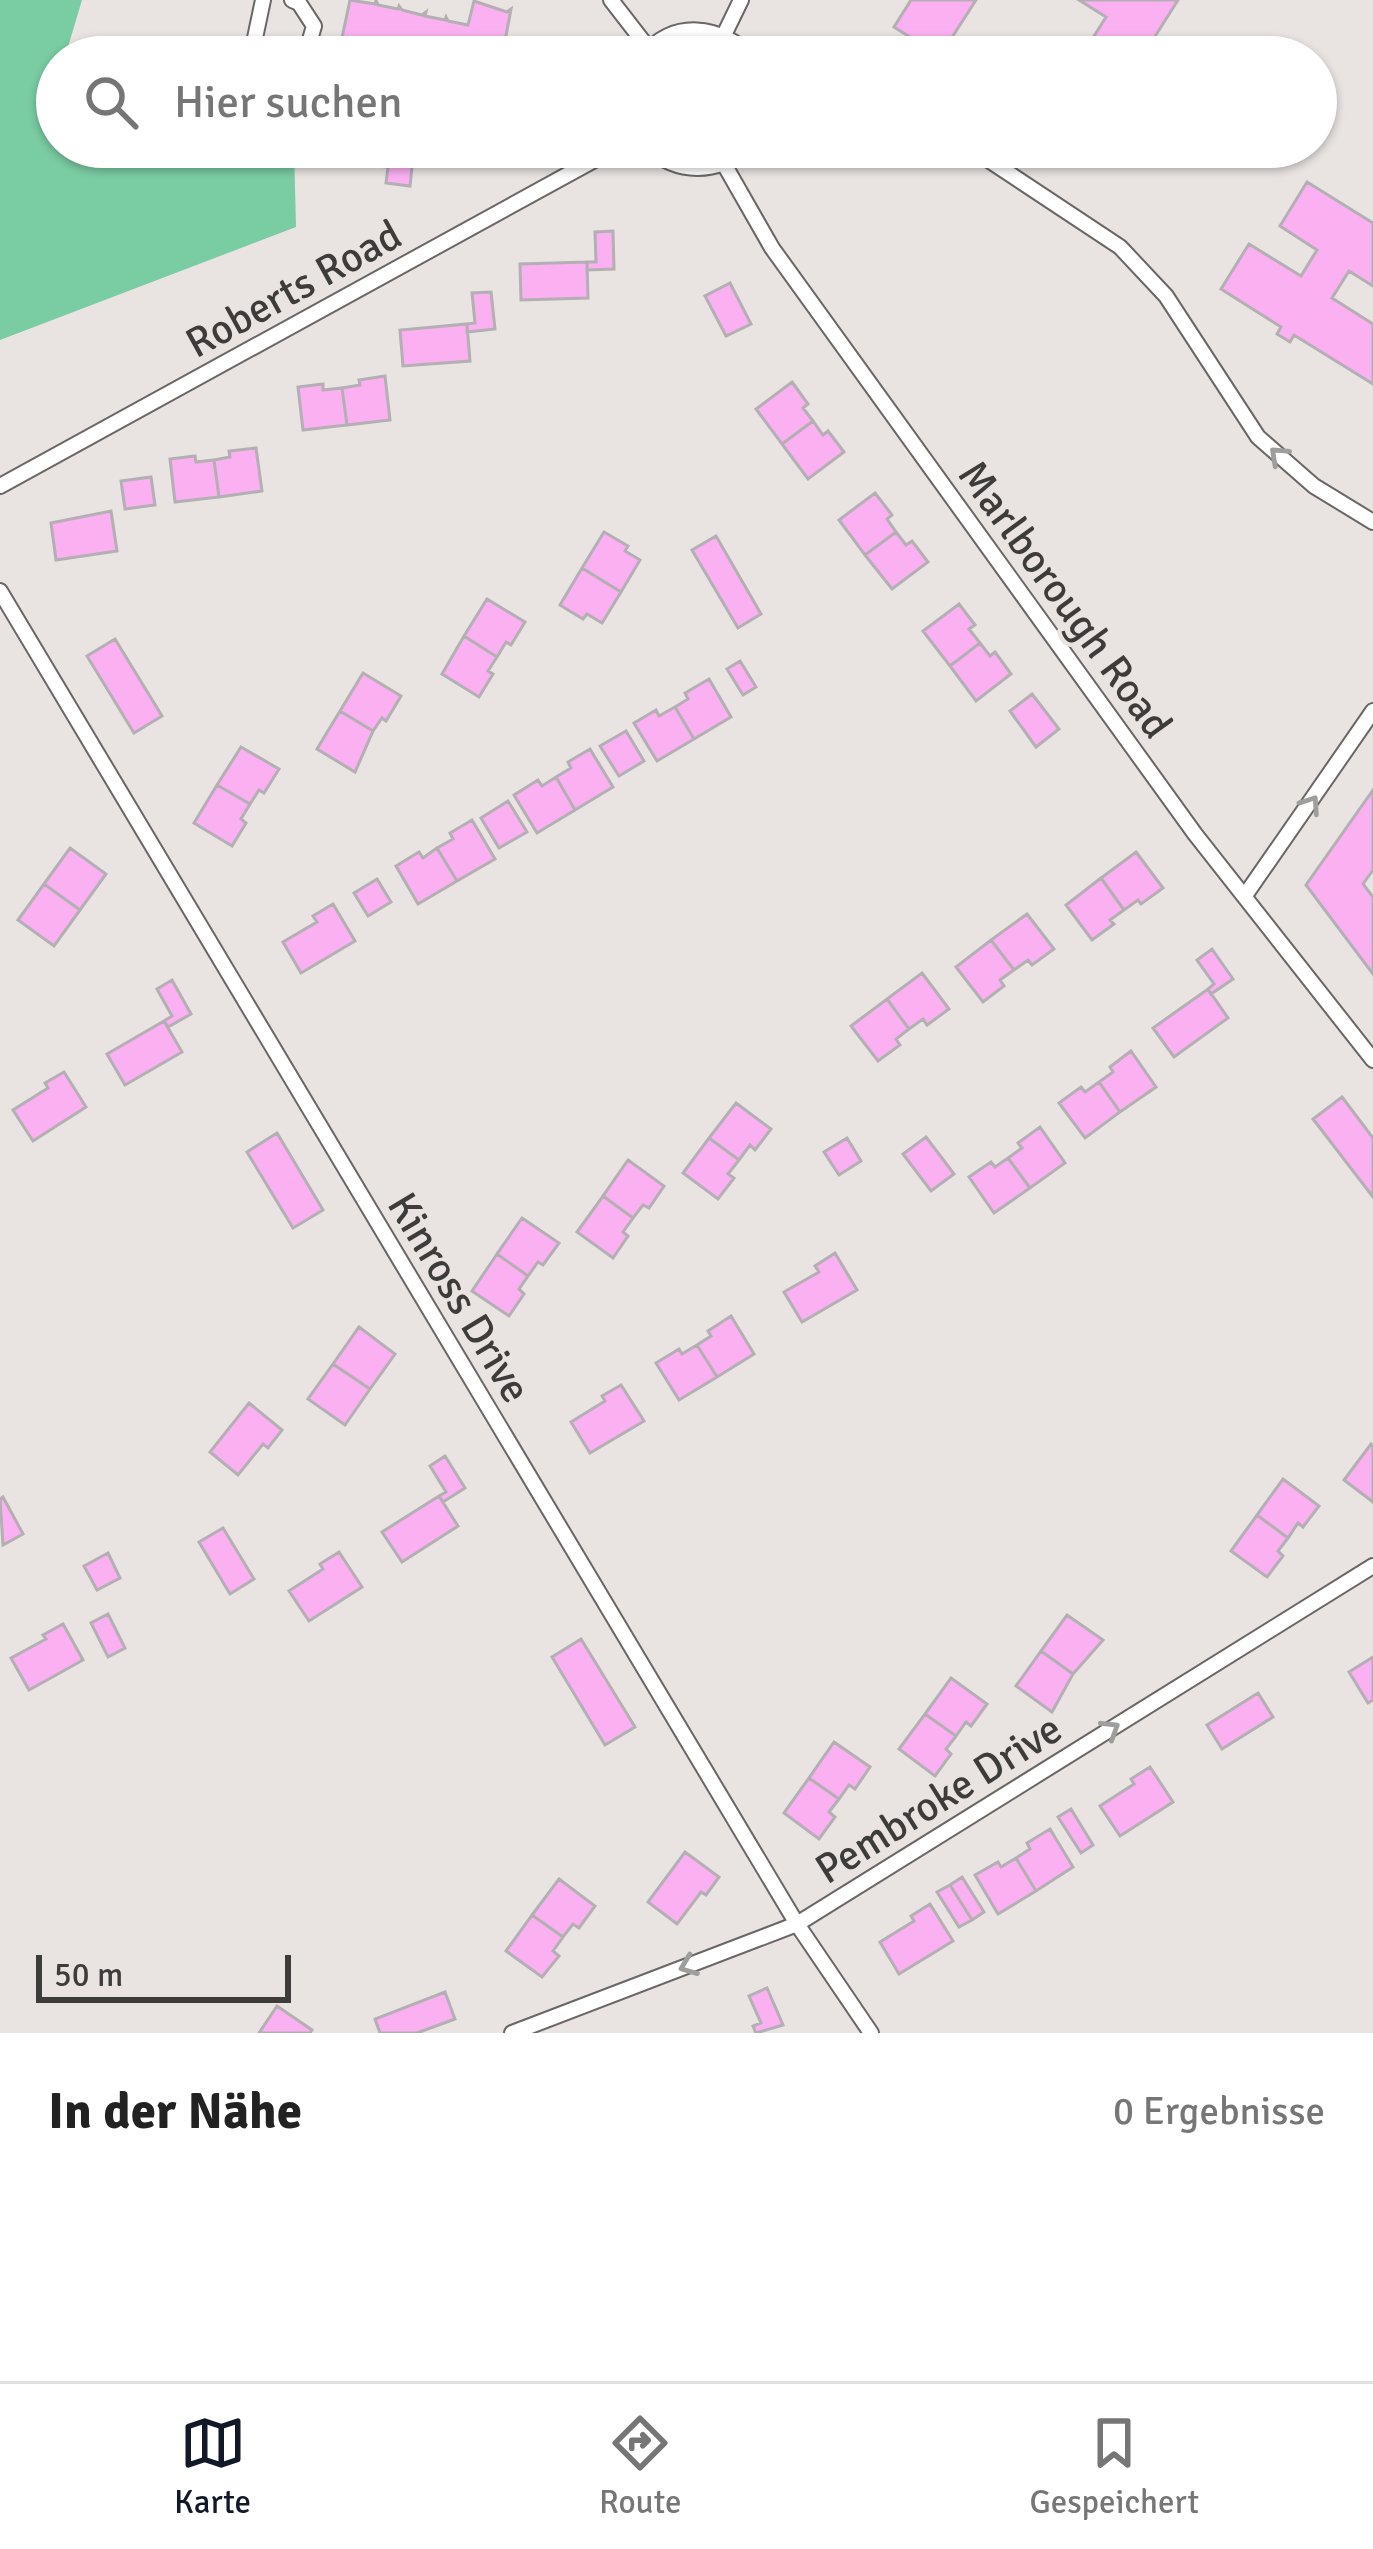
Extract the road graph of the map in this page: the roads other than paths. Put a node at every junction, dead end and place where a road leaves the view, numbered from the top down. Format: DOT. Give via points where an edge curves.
graph roads {
  1 [pos="263,0"];
  2 [pos="292,0"];
  3 [pos="611,0"];
  4 [pos="741,0"];
  5 [pos="724,35"];
  6 [pos="255,36"];
  7 [pos="311,36"];
  8 [pos="635,36"];
  9 [pos="675,36"];
  10 [pos="580,168"];
  11 [pos="726,168"];
  12 [pos="1001,168"];
  13 [pos="0,487"];
  14 [pos="1373,521"];
  15 [pos="0,591"];
  16 [pos="1373,711"];
  17 [pos="1246,894"];
  18 [pos="1373,1060"];
  19 [pos="1373,1566"];
  20 [pos="797,1924"];
  21 [pos="512,2033"];
  22 [pos="871,2033"];
  1 -- 6 [label="lane"];
  2 -- 7 [label="lane" via="314,26"];
  3 -- 8 [label="lane"];
  4 -- 5 [label="lane"];
  5 -- 9 [label="lane"];
  10 -- 13 [label="lane, Roberts Road"];
  11 -- 17 [label="lane, Marlborough Road" via="772,248"];
  14 -- 12 [label="lane, one-way" via="1314,486 1258,437 1166,296 1120,247"];
  15 -- 20 [label="lane, Kinross Drive"];
  17 -- 16 [label="lane, one-way"];
  17 -- 18 [label="lane, Marlborough Road"];
  20 -- 19 [label="lane, Pembroke Drive, one-way"];
  20 -- 21 [label="lane, Pembroke Drive, one-way"];
  20 -- 22 [label="lane, Kinross Drive"];
}
